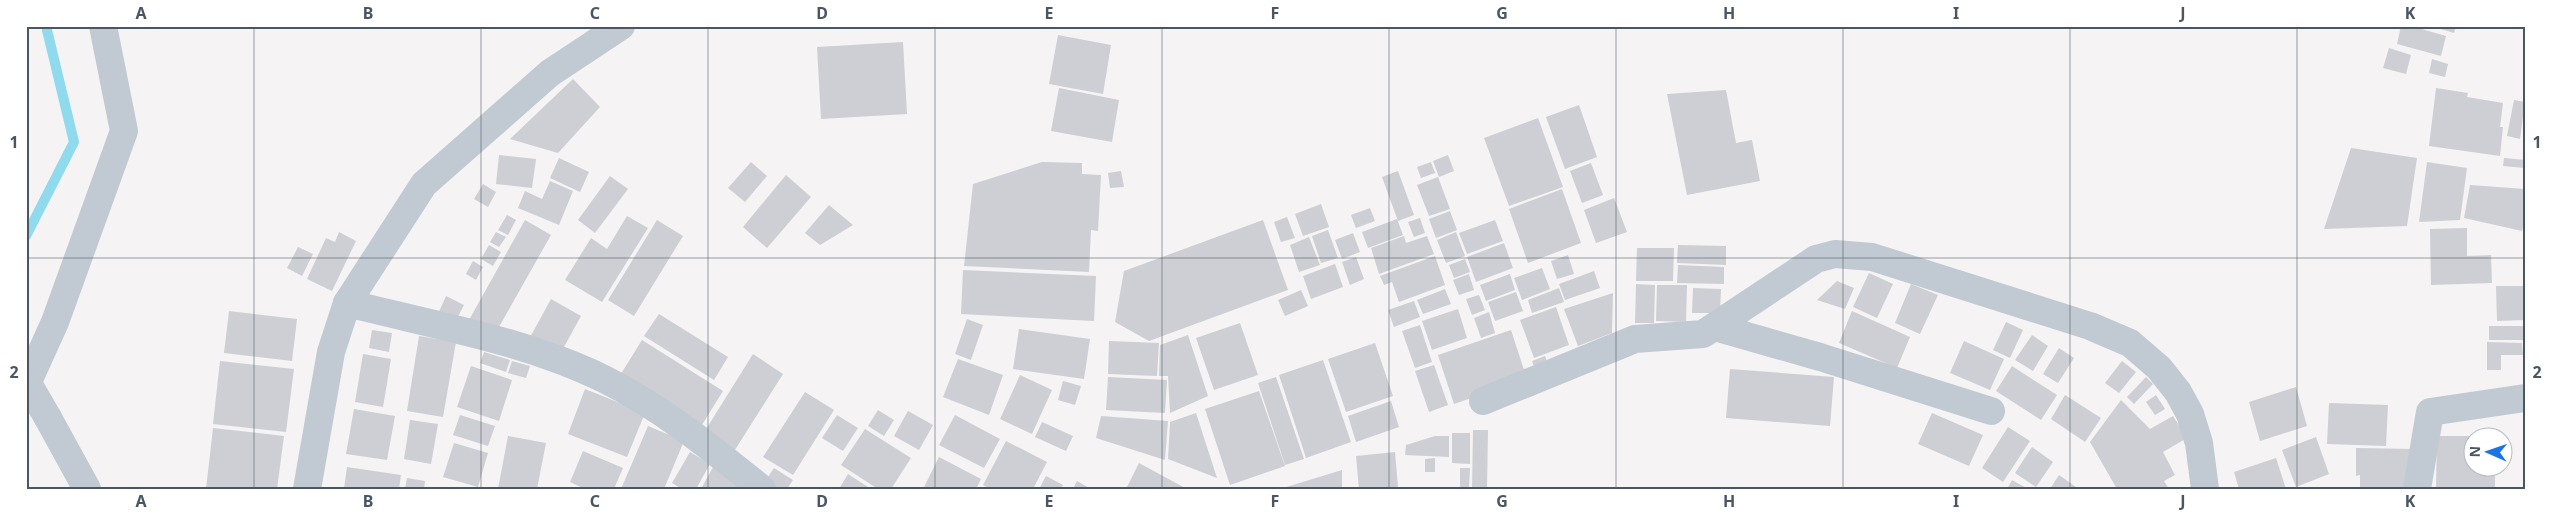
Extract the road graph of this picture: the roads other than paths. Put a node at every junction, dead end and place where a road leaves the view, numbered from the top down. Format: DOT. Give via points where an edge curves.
graph roads {
  1 [pos="102,26"];
  2 [pos="622,26"];
  3 [pos="347,303"];
  4 [pos="1715,327"];
  5 [pos="26,380"];
  6 [pos="26,386"];
  7 [pos="2525,398"];
  8 [pos="1483,401"];
  9 [pos="1991,411"];
  10 [pos="88,489"];
  11 [pos="307,489"];
  12 [pos="762,489"];
  13 [pos="2204,489"];
  14 [pos="2417,489"];
  1 -- 6 [label="street" via="124,131 55,322"];
  2 -- 3 [label="street" via="550,73 424,184"];
  3 -- 11 [label="street" via="331,352"];
  3 -- 12 [label="street" via="531,350 604,379 684,425"];
  4 -- 8 [label="street" via="1703,334 1635,339"];
  4 -- 9 [label="street"];
  4 -- 13 [label="street" via="1794,272 1816,259 1835,254 1872,257 2090,326 2130,343 2159,368 2178,392 2190,414 2199,443"];
  5 -- 10 [label="street, bridge"];
  7 -- 14 [label="street" via="2430,412"];
}
